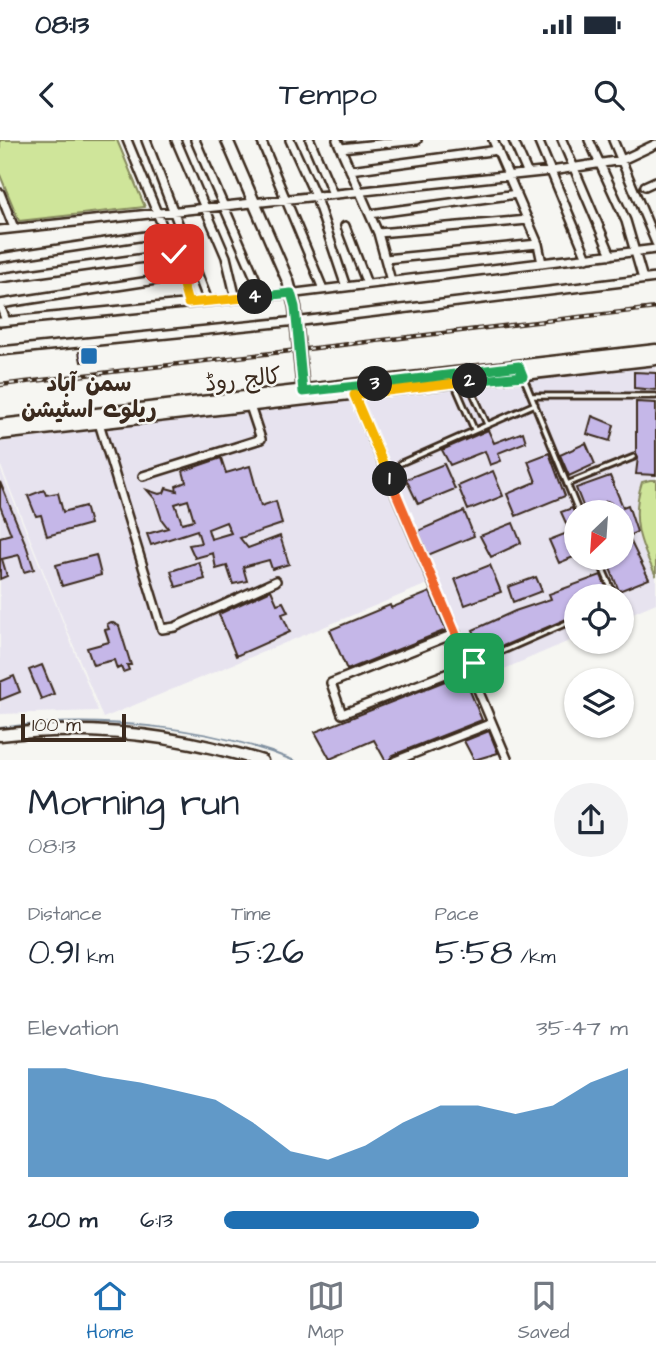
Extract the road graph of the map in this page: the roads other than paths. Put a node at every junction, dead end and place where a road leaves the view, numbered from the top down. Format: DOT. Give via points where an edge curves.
graph roads {
  1 [pos="127,140"];
  2 [pos="146,140"];
  3 [pos="176,140"];
  4 [pos="195,140"];
  5 [pos="227,140"];
  6 [pos="233,140"];
  7 [pos="261,140"];
  8 [pos="290,140"];
  9 [pos="310,140"];
  10 [pos="416,140"];
  11 [pos="494,140"];
  12 [pos="513,140"];
  13 [pos="538,140"];
  14 [pos="562,140"];
  15 [pos="589,140"];
  16 [pos="613,140"];
  17 [pos="339,144"];
  18 [pos="656,144"];
  19 [pos="498,150"];
  20 [pos="622,160"];
  21 [pos="599,162"];
  22 [pos="573,166"];
  23 [pos="350,170"];
  24 [pos="551,170"];
  25 [pos="527,172"];
  26 [pos="509,174"];
  27 [pos="656,181"];
  28 [pos="645,186"];
  29 [pos="359,191"];
  30 [pos="0,193"];
  31 [pos="333,194"];
  32 [pos="517,194"];
  33 [pos="315,195"];
  34 [pos="286,199"];
  35 [pos="257,202"];
  36 [pos="223,205"];
  37 [pos="205,208"];
  38 [pos="175,211"];
  39 [pos="158,213"];
  40 [pos="370,214"];
  41 [pos="528,220"];
  42 [pos="345,226"];
  43 [pos="653,227"];
  44 [pos="14,228"];
  45 [pos="0,230"];
  46 [pos="165,233"];
  47 [pos="378,233"];
  48 [pos="656,243"];
  49 [pos="538,244"];
  50 [pos="656,248"];
  51 [pos="635,252"];
  52 [pos="174,254"];
  53 [pos="611,255"];
  54 [pos="0,258"];
  55 [pos="587,258"];
  56 [pos="385,259"];
  57 [pos="542,263"];
  58 [pos="182,276"];
  59 [pos="0,278"];
  60 [pos="656,278"];
  61 [pos="643,279"];
  62 [pos="391,281"];
  63 [pos="367,284"];
  64 [pos="346,287"];
  65 [pos="323,289"];
  66 [pos="294,293"];
  67 [pos="263,296"];
  68 [pos="236,299"];
  69 [pos="208,301"];
  70 [pos="188,303"];
  71 [pos="0,305"];
  72 [pos="299,321"];
  73 [pos="3,322"];
  74 [pos="656,350"];
  75 [pos="0,351"];
  76 [pos="656,359"];
  77 [pos="521,371"];
  78 [pos="468,382"];
  79 [pos="454,383"];
  80 [pos="306,391"];
  81 [pos="354,395"];
  82 [pos="531,396"];
  83 [pos="656,396"];
  84 [pos="535,404"];
  85 [pos="250,406"];
  86 [pos="99,423"];
  87 [pos="487,424"];
  88 [pos="0,425"];
  89 [pos="474,429"];
  90 [pos="0,434"];
  91 [pos="634,457"];
  92 [pos="401,463"];
  93 [pos="143,476"];
  94 [pos="567,484"];
  95 [pos="574,500"];
  96 [pos="276,582"];
  97 [pos="564,624"];
  98 [pos="456,633"];
  99 [pos="469,665"];
  100 [pos="492,723"];
  101 [pos="0,735"];
  102 [pos="258,760"];
  103 [pos="398,760"];
  104 [pos="508,760"];
  1 -- 39 [label="street"];
  2 -- 38 [label="street"];
  3 -- 37 [label="street"];
  4 -- 36 [label="street"];
  5 -- 35 [label="main road"];
  6 -- 35 [label="main road"];
  7 -- 34 [label="street"];
  8 -- 33 [label="street"];
  9 -- 31 [label="street"];
  10 -- 17 [label="street"];
  11 -- 19 [label="street"];
  12 -- 25 [label="street"];
  13 -- 24 [label="street"];
  14 -- 22 [label="street"];
  15 -- 21 [label="street"];
  16 -- 20 [label="street"];
  17 -- 23 [label="street"];
  18 -- 20 [label="street"];
  19 -- 23 [label="street"];
  19 -- 26 [label="street"];
  20 -- 21 [label="street"];
  20 -- 43 [label="street"];
  21 -- 22 [label="street"];
  21 -- 51 [label="street"];
  22 -- 24 [label="street"];
  22 -- 53 [label="street"];
  23 -- 29 [label="street"];
  24 -- 25 [label="street"];
  24 -- 55 [label="street"];
  25 -- 26 [label="street"];
  26 -- 29 [label="street"];
  26 -- 32 [label="street"];
  27 -- 28 [label="street"];
  29 -- 31 [label="street"];
  29 -- 40 [label="street"];
  30 -- 44 [label="street"];
  31 -- 33 [label="street"];
  32 -- 40 [label="street"];
  32 -- 41 [label="street"];
  33 -- 34 [label="street"];
  33 -- 64 [label="street"];
  34 -- 35 [label="street"];
  34 -- 65 [label="street"];
  35 -- 36 [label="street"];
  35 -- 66 [label="main road" via="284,255"];
  36 -- 37 [label="street"];
  36 -- 67 [label="street"];
  37 -- 38 [label="street"];
  37 -- 68 [label="street" via="226,257"];
  38 -- 39 [label="street"];
  38 -- 69 [label="street"];
  39 -- 44 [label="street"];
  39 -- 46 [label="street"];
  40 -- 47 [label="street"];
  41 -- 47 [label="street"];
  41 -- 49 [label="street"];
  42 -- 63 [label="street"];
  43 -- 48 [label="street"];
  44 -- 45 [label="street"];
  46 -- 52 [label="street"];
  46 -- 54 [label="street"];
  47 -- 56 [label="street"];
  49 -- 56 [label="street"];
  49 -- 57 [label="street"];
  50 -- 51 [label="street"];
  51 -- 53 [label="street"];
  51 -- 61 [label="street"];
  52 -- 58 [label="street"];
  52 -- 59 [label="street"];
  53 -- 55 [label="street"];
  55 -- 57 [label="street"];
  56 -- 62 [label="street"];
  57 -- 62 [label="street"];
  58 -- 70 [label="street"];
  58 -- 71 [label="street"];
  60 -- 61 [label="street"];
  61 -- 72 [label="street"];
  62 -- 63 [label="street"];
  63 -- 64 [label="street"];
  64 -- 65 [label="street"];
  65 -- 66 [label="street"];
  66 -- 67 [label="street"];
  66 -- 72 [label="main road"];
  67 -- 68 [label="street"];
  68 -- 69 [label="street"];
  69 -- 70 [label="street"];
  70 -- 73 [label="street"];
  71 -- 73 [label="street"];
  72 -- 75 [label="street"];
  72 -- 80 [label="main road"];
  74 -- 77 [label="main road, کالج روڈ"];
  76 -- 77 [label="main road, کالج روڈ"];
  77 -- 78 [label="main road, کالج روڈ"];
  77 -- 80 [label="main road, کالج روڈ"];
  77 -- 82 [label="lane"];
  78 -- 79 [label="main road, کالج روڈ"];
  78 -- 87 [label="lane"];
  79 -- 81 [label="main road, کالج روڈ"];
  79 -- 89 [label="lane"];
  80 -- 88 [label="main road, کالج روڈ"];
  81 -- 85 [label="main road, کالج روڈ"];
  81 -- 98 [label="street"];
  82 -- 83 [label="lane"];
  82 -- 84 [label="lane"];
  84 -- 87 [label="lane"];
  84 -- 94 [label="lane"];
  85 -- 86 [label="main road, کالج روڈ"];
  85 -- 93 [label="street" via="261,439"];
  86 -- 90 [label="main road, کالج روڈ"];
  86 -- 96 [label="street" via="162,629"];
  87 -- 89 [label="lane"];
  89 -- 92 [label="lane"];
  91 -- 94 [label="lane"];
  94 -- 95 [label="lane"];
  97 -- 99 [label="lane"];
  98 -- 99 [label="street"];
  98 -- 99 [label="street" via="331,683 342,714"];
  99 -- 100 [label="street"];
  100 -- 103 [label="street"];
  100 -- 104 [label="street"];
  101 -- 102 [label="main road" via="48,730 147,736"];
}
